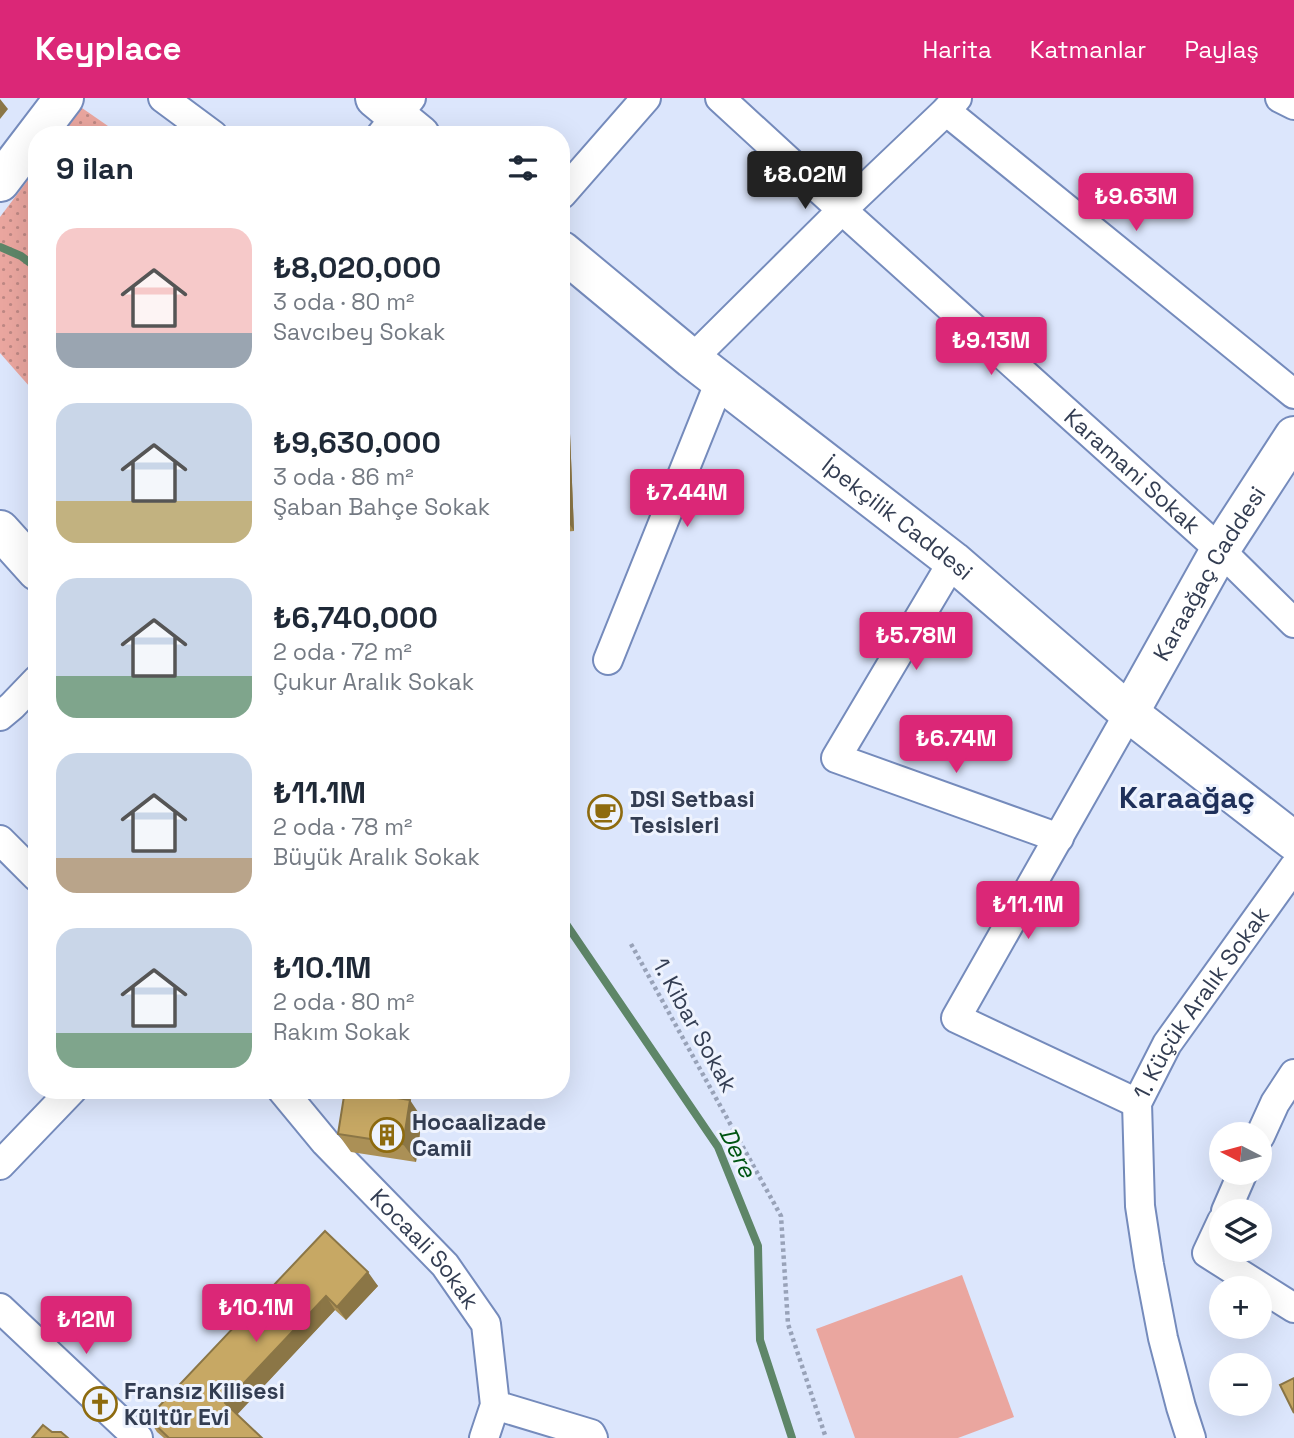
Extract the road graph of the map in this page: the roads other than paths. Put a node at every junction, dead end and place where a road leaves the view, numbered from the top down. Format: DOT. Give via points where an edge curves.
graph roads {
  1 [pos="64,98"];
  2 [pos="163,98"];
  3 [pos="646,98"];
  4 [pos="720,98"];
  5 [pos="1280,98"];
  6 [pos="951,104"];
  7 [pos="1294,105"];
  8 [pos="43,126"];
  9 [pos="201,126"];
  10 [pos="28,145"];
  11 [pos="0,182"];
  12 [pos="570,185"];
  13 [pos="842,210"];
  14 [pos="570,258"];
  15 [pos="706,370"];
  16 [pos="1294,394"];
  17 [pos="1294,436"];
  18 [pos="0,530"];
  19 [pos="1220,550"];
  20 [pos="28,561"];
  21 [pos="953,561"];
  22 [pos="1294,623"];
  23 [pos="608,660"];
  24 [pos="28,689"];
  25 [pos="1129,713"];
  26 [pos="0,716"];
  27 [pos="1059,838"];
  28 [pos="0,840"];
  29 [pos="1294,841"];
  30 [pos="1294,867"];
  31 [pos="28,868"];
  32 [pos="1294,1074"];
  33 [pos="63,1099"];
  34 [pos="289,1099"];
  35 [pos="1137,1103"];
  36 [pos="1284,1109"];
  37 [pos="1272,1122"];
  38 [pos="0,1165"];
  39 [pos="1221,1262"];
  40 [pos="1294,1308"];
  41 [pos="2,1314"];
  42 [pos="495,1405"];
  43 [pos="138,1438"];
  44 [pos="484,1438"];
  45 [pos="593,1438"];
  46 [pos="1191,1438"];
  1 -- 8 [label="main road"];
  2 -- 9 [label="street"];
  3 -- 12 [label="street"];
  4 -- 13 [label="street, Karamani Sokak"];
  5 -- 7 [label="street"];
  6 -- 13 [label="street"];
  6 -- 16 [label="street"];
  10 -- 11 [label="main road"];
  13 -- 15 [label="street"];
  13 -- 19 [label="street, Karamani Sokak"];
  14 -- 15 [label="main road, İpekçilik Caddesi"];
  15 -- 21 [label="main road, İpekçilik Caddesi"];
  15 -- 23 [label="street"];
  17 -- 19 [label="main road, Karaağaç Caddesi"];
  18 -- 20 [label="main road"];
  19 -- 22 [label="street, Karamani Sokak"];
  19 -- 25 [label="main road, Karaağaç Caddesi"];
  21 -- 25 [label="main road, İpekçilik Caddesi"];
  21 -- 27 [label="street" via="836,758"];
  24 -- 26 [label="street"];
  25 -- 27 [label="street"];
  25 -- 29 [label="main road, İpekçilik Caddesi"];
  27 -- 35 [label="street" via="956,1018"];
  28 -- 31 [label="street"];
  30 -- 35 [label="street, 1. Küçük Aralık Sokak" via="1167,1044"];
  32 -- 36 [label="street"];
  33 -- 38 [label="street"];
  34 -- 42 [label="street, Kocaali Sokak" via="445,1265 486,1324"];
  35 -- 46 [label="street, 1. Küçük Aralık Sokak" via="1140,1206 1149,1265 1163,1338"];
  36 -- 37 [label="street"];
  39 -- 40 [label="street"];
  41 -- 43 [label="street"];
  42 -- 44 [label="street, Kocaali Sokak"];
  42 -- 45 [label="street"];
}
